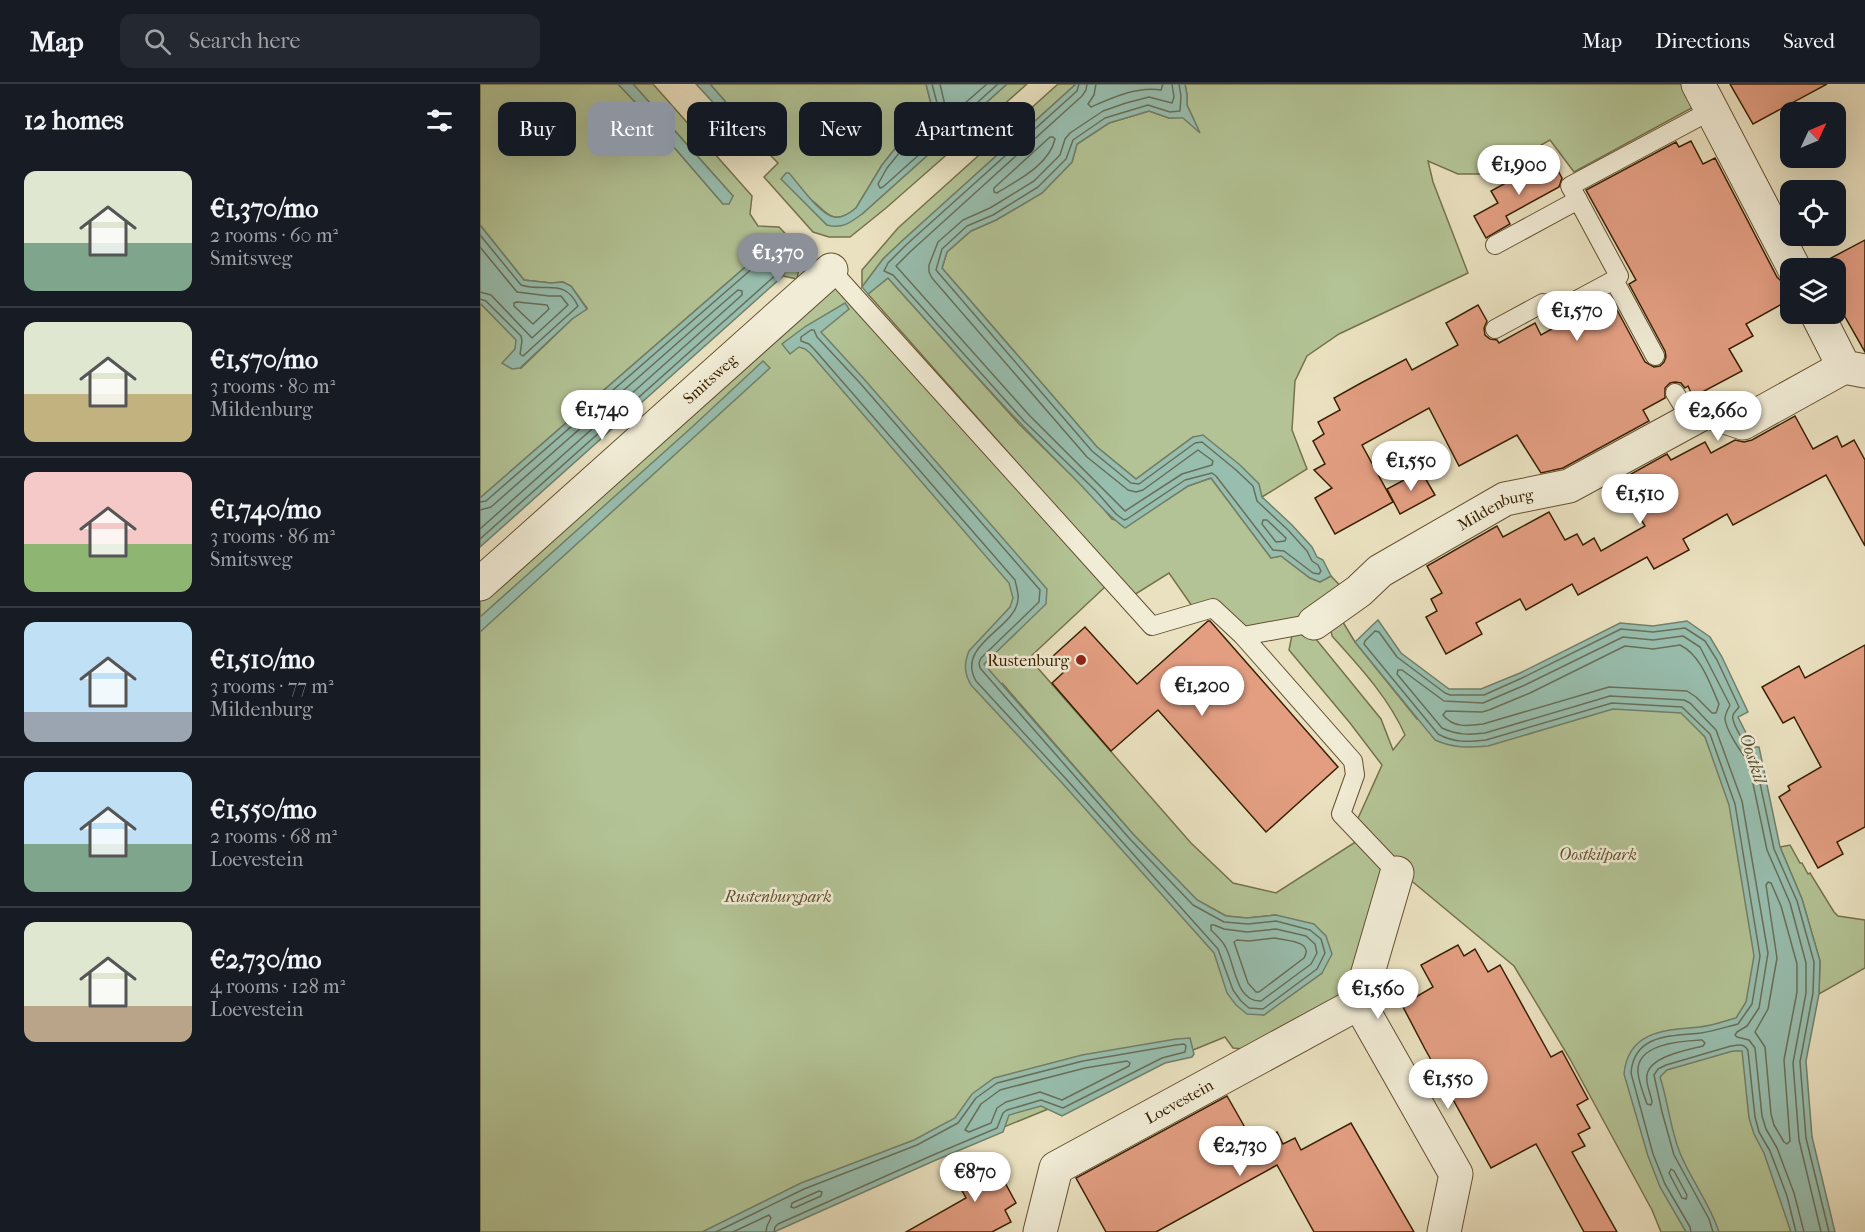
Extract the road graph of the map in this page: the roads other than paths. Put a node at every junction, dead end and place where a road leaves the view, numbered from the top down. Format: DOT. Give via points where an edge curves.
graph roads {
  1 [pos="1705,97"];
  2 [pos="1578,200"];
  3 [pos="1495,245"];
  4 [pos="1789,258"];
  5 [pos="835,275"];
  6 [pos="1614,280"];
  7 [pos="1824,324"];
  8 [pos="1495,329"];
  9 [pos="1655,356"];
  10 [pos="1855,369"];
  11 [pos="480,584"];
  12 [pos="1314,623"];
  13 [pos="1243,636"];
  14 [pos="1398,873"];
  15 [pos="1359,1003"];
  16 [pos="1040,1232"];
  17 [pos="1444,1232"];
  1 -- 2 [label="lane" via="1570,186"];
  1 -- 4 [label="street"];
  2 -- 3 [label="lane"];
  2 -- 6 [label="lane" via="1619,276"];
  5 -- 11 [label="street, Smitsweg"];
  5 -- 13 [label="lane" via="1152,627 1213,608"];
  6 -- 8 [label="lane" via="1560,309 1543,303"];
  6 -- 9 [label="lane"];
  7 -- 10 [label="street, Mildenburg"];
  10 -- 12 [label="street, Mildenburg" via="1743,423 1683,406 1569,486 1505,499 1380,571"];
  12 -- 13 [label="lane"];
  13 -- 14 [label="lane" via="1353,761 1355,775 1341,814"];
  14 -- 15 [label="street"];
  15 -- 16 [label="street, Loevestein" via="1056,1168"];
  15 -- 17 [label="street" via="1456,1174"];
}
